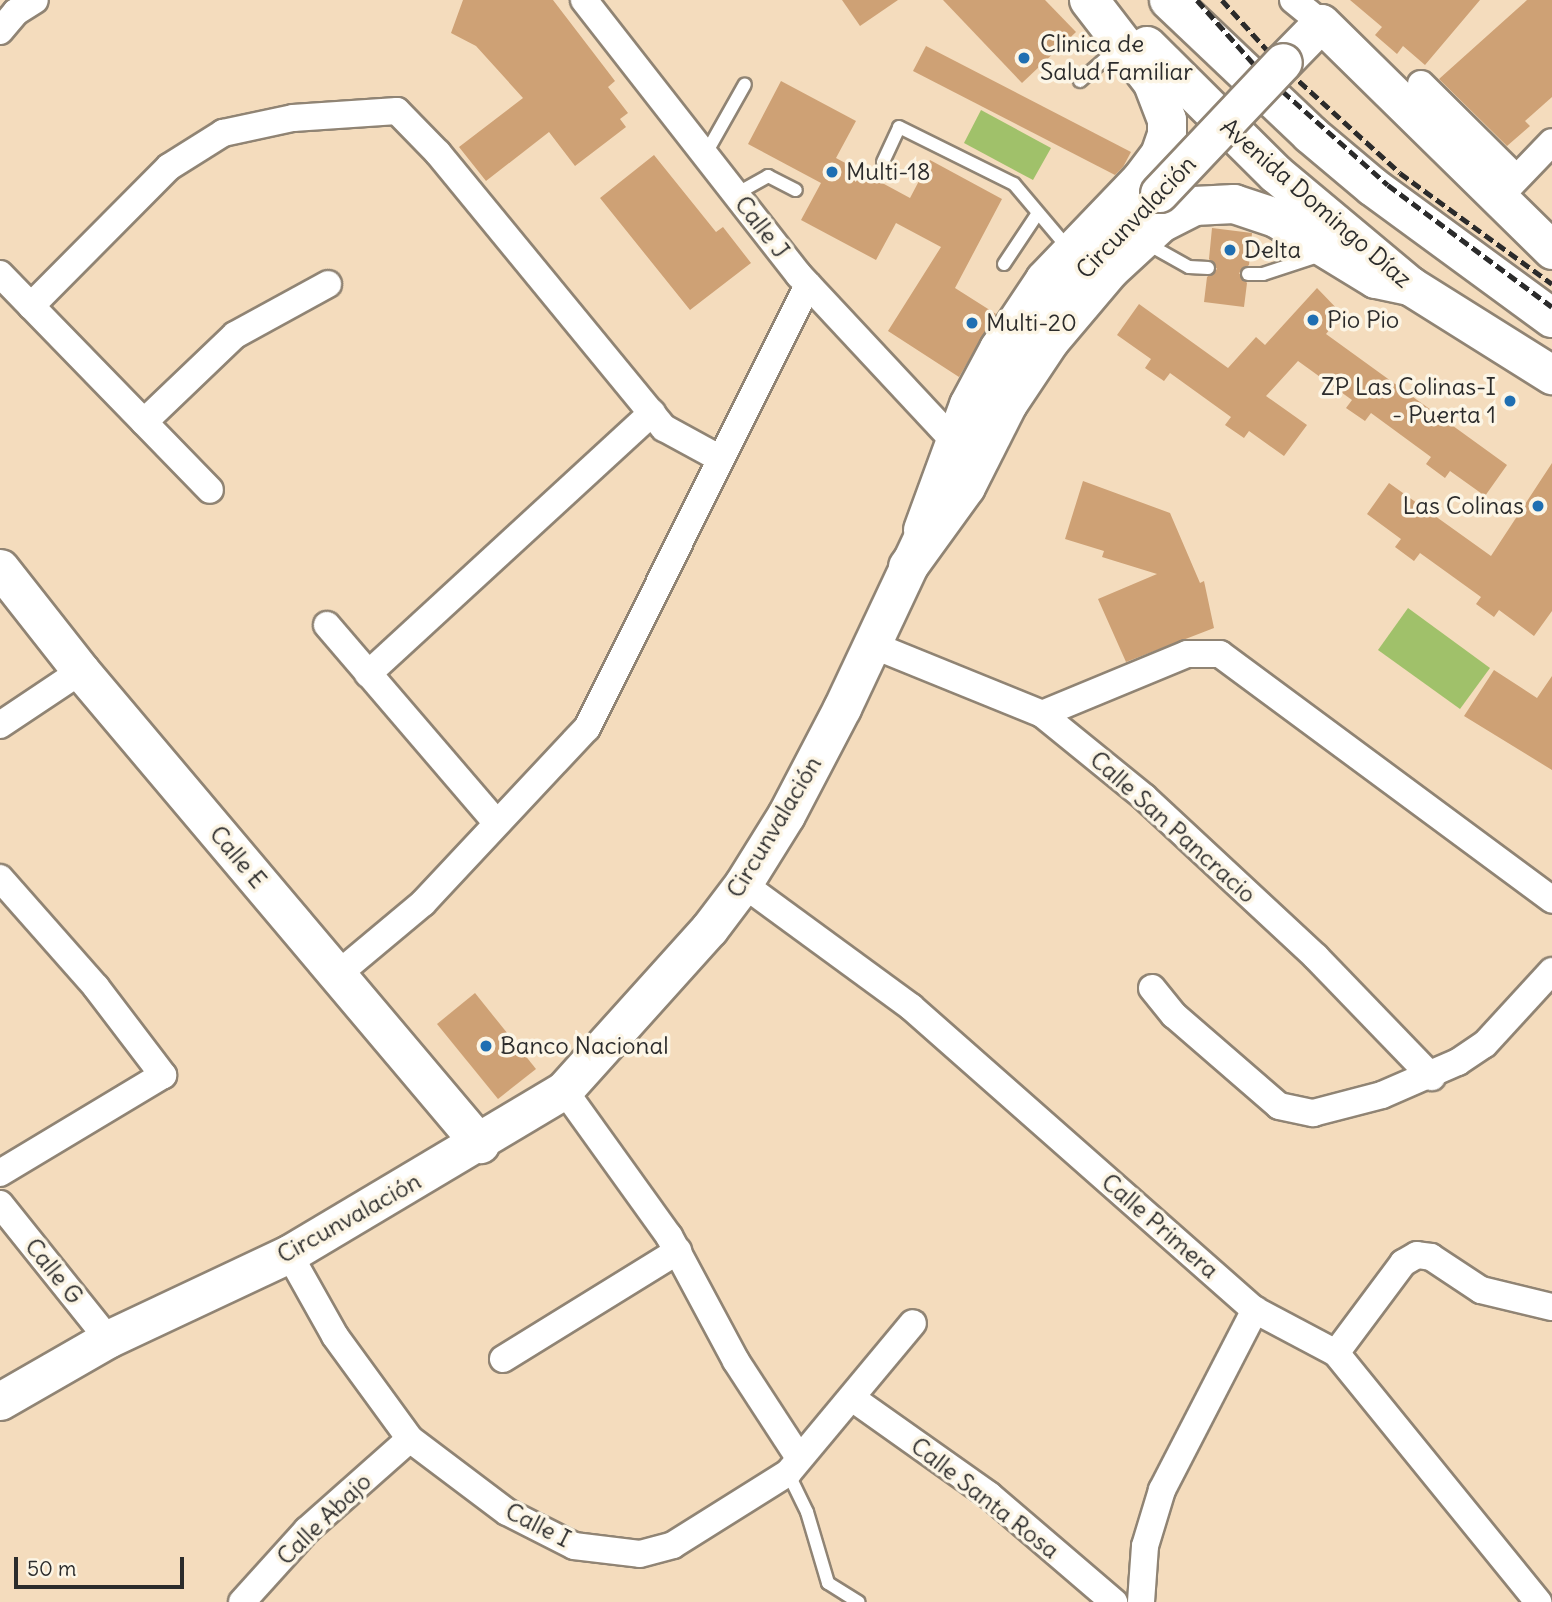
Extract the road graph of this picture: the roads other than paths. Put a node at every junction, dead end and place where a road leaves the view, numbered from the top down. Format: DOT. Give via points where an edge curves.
graph roads {
  1 [pos="35,0"];
  2 [pos="584,0"];
  3 [pos="1088,0"];
  4 [pos="1106,0"];
  5 [pos="1169,0"];
  6 [pos="1293,0"];
  7 [pos="1321,23"];
  8 [pos="0,31"];
  9 [pos="1123,43"];
  10 [pos="1080,81"];
  11 [pos="745,83"];
  12 [pos="1422,84"];
  13 [pos="1552,142"];
  14 [pos="705,155"];
  15 [pos="883,162"];
  16 [pos="1507,188"];
  17 [pos="796,190"];
  18 [pos="736,194"];
  19 [pos="1038,213"];
  20 [pos="1143,242"];
  21 [pos="1552,250"];
  22 [pos="1072,252"];
  23 [pos="1328,253"];
  24 [pos="1004,264"];
  25 [pos="1208,268"];
  26 [pos="0,274"];
  27 [pos="1248,274"];
  28 [pos="328,284"];
  29 [pos="808,285"];
  30 [pos="1410,286"];
  31 [pos="31,306"];
  32 [pos="1552,318"];
  33 [pos="1552,375"];
  34 [pos="652,413"];
  35 [pos="144,422"];
  36 [pos="954,442"];
  37 [pos="719,458"];
  38 [pos="210,490"];
  39 [pos="913,556"];
  40 [pos="0,568"];
  41 [pos="327,625"];
  42 [pos="870,644"];
  43 [pos="81,671"];
  44 [pos="368,674"];
  45 [pos="1042,714"];
  46 [pos="0,725"];
  47 [pos="497,823"];
  48 [pos="0,878"];
  49 [pos="743,884"];
  50 [pos="1552,900"];
  51 [pos="1552,971"];
  52 [pos="337,975"];
  53 [pos="1152,988"];
  54 [pos="1432,1077"];
  55 [pos="564,1090"];
  56 [pos="480,1144"];
  57 [pos="0,1173"];
  58 [pos="0,1203"];
  59 [pos="678,1251"];
  60 [pos="289,1254"];
  61 [pos="1552,1307"];
  62 [pos="1255,1310"];
  63 [pos="913,1323"];
  64 [pos="108,1339"];
  65 [pos="1336,1353"];
  66 [pos="503,1359"];
  67 [pos="852,1398"];
  68 [pos="0,1401"];
  69 [pos="410,1439"];
  70 [pos="793,1464"];
  71 [pos="242,1602"];
  72 [pos="858,1602"];
  73 [pos="1114,1602"];
  74 [pos="1141,1602"];
  75 [pos="1538,1602"];
  1 -- 8 [label="street" via="16,12"];
  2 -- 14 [label="street, Calle J"];
  3 -- 9 [label="main road"];
  4 -- 30 [label="main road, Avenida Domingo Díaz" via="1164,65 1276,174"];
  5 -- 32 [label="main road, Avenida Domingo Díaz" via="1291,117 1373,187"];
  6 -- 7 [label="street"];
  7 -- 16 [label="main road"];
  7 -- 39 [label="main road, Circunvalación, bridge" via="1042,321 982,419"];
  9 -- 10 [label="lane"];
  9 -- 22 [label="main road" via="1153,83 1167,120 1167,135 1160,155 1141,180"];
  11 -- 14 [label="lane"];
  12 -- 16 [label="street"];
  13 -- 16 [label="street"];
  14 -- 18 [label="street, Calle J"];
  15 -- 19 [label="lane" via="900,127 1014,184"];
  16 -- 21 [label="main road"];
  17 -- 18 [label="lane" via="768,176"];
  18 -- 29 [label="street, Calle J"];
  19 -- 22 [label="lane"];
  19 -- 24 [label="lane"];
  20 -- 23 [label="main road" via="1161,223 1194,206 1234,204 1276,218"];
  20 -- 25 [label="lane" via="1189,267"];
  20 -- 39 [label="main road" via="1110,270 1050,341 1008,404 966,487"];
  22 -- 36 [label="main road" via="1045,280 999,349"];
  23 -- 27 [label="lane" via="1263,274"];
  23 -- 30 [label="main road" via="1376,279"];
  26 -- 31 [label="street"];
  28 -- 35 [label="street" via="235,335"];
  29 -- 36 [label="street, Calle J"];
  29 -- 37 [label="street"];
  30 -- 33 [label="main road, Avenida Domingo Díaz"];
  31 -- 34 [label="street" via="169,167 223,133 293,118 397,111 438,153"];
  31 -- 35 [label="street"];
  34 -- 37 [label="street" via="664,428"];
  34 -- 44 [label="street"];
  35 -- 38 [label="street"];
  36 -- 39 [label="main road"];
  37 -- 47 [label="street" via="587,728"];
  39 -- 42 [label="main road, Circunvalación"];
  40 -- 43 [label="main road, Calle E"];
  41 -- 44 [label="street"];
  42 -- 45 [label="street, Calle San Pancracio"];
  42 -- 49 [label="main road, Circunvalación" via="786,816"];
  43 -- 46 [label="street"];
  43 -- 52 [label="main road, Calle E"];
  44 -- 47 [label="street"];
  45 -- 50 [label="street" via="1187,654 1220,654"];
  45 -- 54 [label="street, Calle San Pancracio" via="1144,797 1316,957"];
  47 -- 52 [label="street" via="423,903"];
  48 -- 57 [label="street" via="96,987 163,1075"];
  49 -- 55 [label="main road, Circunvalación" via="709,929"];
  49 -- 62 [label="street, Calle Primera" via="911,1007"];
  51 -- 54 [label="street" via="1485,1044"];
  52 -- 56 [label="main road, Calle E"];
  53 -- 54 [label="street" via="1174,1015 1279,1106 1313,1113 1349,1107"];
  55 -- 56 [label="main road, Circunvalación"];
  55 -- 59 [label="street"];
  56 -- 60 [label="main road, Circunvalación"];
  58 -- 64 [label="street, Calle G"];
  59 -- 66 [label="street"];
  59 -- 70 [label="street"];
  60 -- 64 [label="main road, Circunvalación"];
  60 -- 69 [label="street, Calle I" via="335,1336"];
  61 -- 65 [label="street" via="1481,1290 1432,1258 1417,1255 1403,1263"];
  62 -- 65 [label="street, Calle Primera"];
  62 -- 74 [label="street" via="1162,1490 1145,1546"];
  63 -- 67 [label="street, Calle I"];
  64 -- 68 [label="main road, Circunvalación"];
  65 -- 75 [label="street, Calle Primera"];
  67 -- 70 [label="street, Calle I"];
  67 -- 73 [label="street, Calle Santa Rosa" via="989,1495"];
  69 -- 70 [label="street, Calle I" via="507,1512 574,1546 640,1553 673,1545"];
  69 -- 71 [label="street, Calle Abajo" via="307,1530"];
  70 -- 72 [label="lane" via="828,1583"];
}
